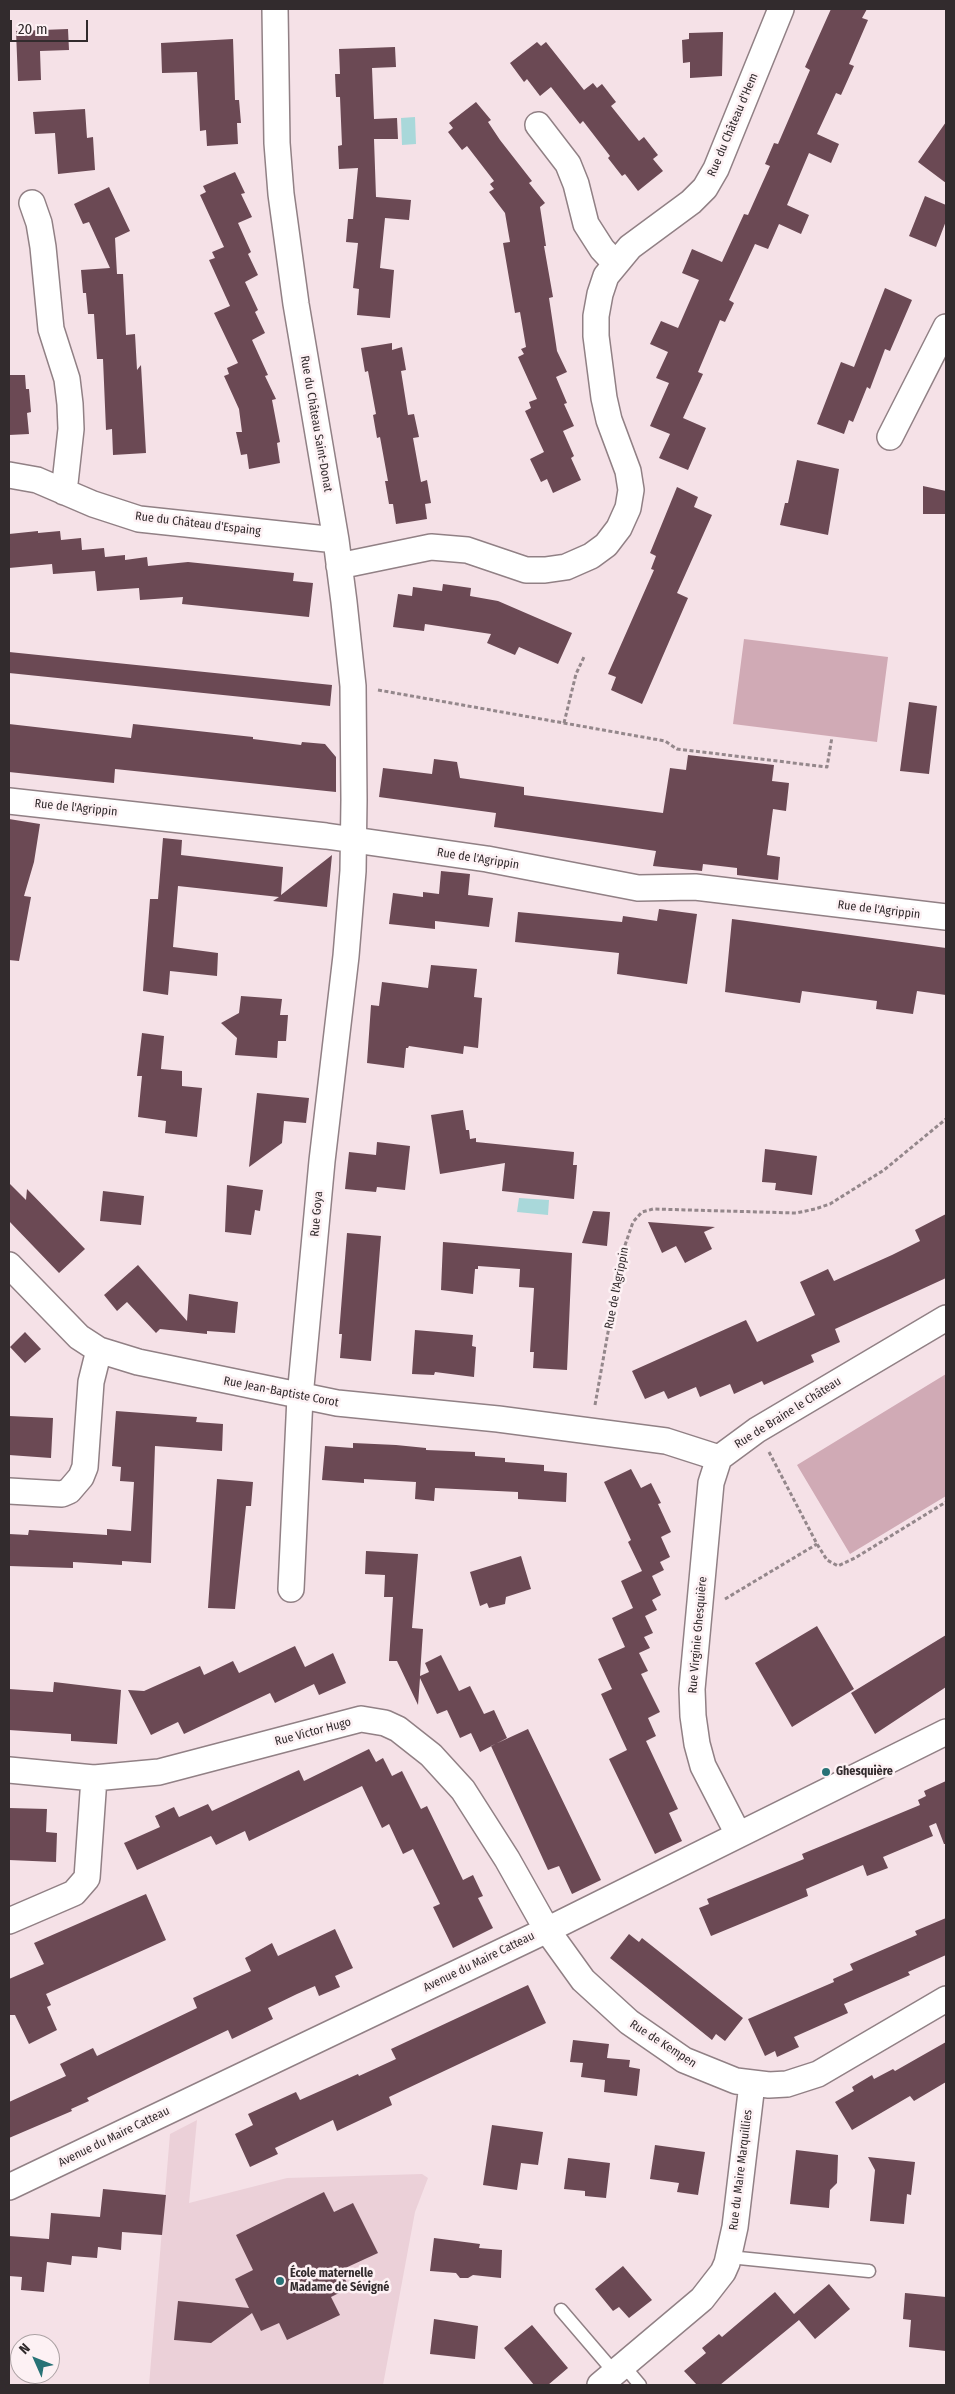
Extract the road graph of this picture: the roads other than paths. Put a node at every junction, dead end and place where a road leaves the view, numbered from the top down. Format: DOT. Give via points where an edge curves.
graph roads {
  1 [pos="275,9"];
  2 [pos="781,9"];
  3 [pos="538,126"];
  4 [pos="32,203"];
  5 [pos="615,263"];
  6 [pos="946,327"];
  7 [pos="890,436"];
  8 [pos="9,474"];
  9 [pos="64,492"];
  10 [pos="336,540"];
  11 [pos="339,566"];
  12 [pos="9,801"];
  13 [pos="352,840"];
  14 [pos="946,917"];
  15 [pos="9,1265"];
  16 [pos="946,1318"];
  17 [pos="100,1350"];
  18 [pos="300,1397"];
  19 [pos="719,1458"];
  20 [pos="9,1491"];
  21 [pos="291,1589"];
  22 [pos="946,1732"];
  23 [pos="9,1770"];
  24 [pos="94,1778"];
  25 [pos="738,1834"];
  26 [pos="9,1921"];
  27 [pos="547,1930"];
  28 [pos="946,1999"];
  29 [pos="752,2084"];
  30 [pos="9,2187"];
  31 [pos="729,2256"];
  32 [pos="869,2271"];
  33 [pos="561,2310"];
  34 [pos="613,2375"];
  35 [pos="640,2385"];
  1 -- 10 [label="street, Rue du Château Saint-Donat" via="281,194"];
  2 -- 5 [label="street, Rue du Château d'Hem" via="716,169 704,188 691,202 630,247"];
  3 -- 5 [label="street" via="568,164 586,224"];
  4 -- 9 [label="street" via="44,248 51,329 67,379 70,404 71,429"];
  5 -- 11 [label="street, Rue du Château d'Hem" via="600,294 596,336 606,406 628,470 631,490 628,508 619,528 606,545 591,556 546,570 526,570 467,550 439,547"];
  6 -- 7 [label="street"];
  8 -- 9 [label="street, Rue du Château d'Espaing" via="37,480"];
  9 -- 10 [label="street, Rue du Château d'Espaing" via="139,518"];
  10 -- 11 [label="street, Rue du Château Saint-Donat"];
  11 -- 13 [label="street, Rue du Château Saint-Donat" via="353,686"];
  12 -- 13 [label="street, Rue de l'Agrippin"];
  13 -- 14 [label="street, Rue de l'Agrippin" via="487,859 638,888 695,888"];
  13 -- 18 [label="street, Rue Goya" via="353,871 346,956 322,1161"];
  15 -- 17 [label="street, Rue Jean-Baptiste Corot" via="65,1324"];
  16 -- 19 [label="street, Rue de Braine le Château" via="757,1430"];
  17 -- 18 [label="street, Rue Jean-Baptiste Corot" via="138,1362"];
  17 -- 20 [label="street" via="91,1382 85,1467 81,1477 62,1494"];
  18 -- 19 [label="street, Rue Jean-Baptiste Corot" via="666,1441"];
  18 -- 21 [label="street, Rue Goya"];
  19 -- 25 [label="street, Rue Virginie Ghesquière" via="711,1483 692,1689 697,1744 708,1778"];
  22 -- 25 [label="street, Avenue du Maire Catteau"];
  23 -- 24 [label="street, Rue Victor Hugo"];
  24 -- 26 [label="street" via="87,1878 74,1893"];
  24 -- 27 [label="street, Rue Victor Hugo" via="159,1772 361,1720 385,1723 431,1755 463,1790"];
  25 -- 27 [label="street, Avenue du Maire Catteau"];
  27 -- 29 [label="street, Rue de Kempen" via="583,1980 629,2022 684,2060 720,2076"];
  27 -- 30 [label="street, Avenue du Maire Catteau"];
  28 -- 29 [label="street, Rue de Kempen" via="818,2074 787,2084"];
  29 -- 31 [label="street, Rue du Maire Marquillies"];
  31 -- 32 [label="lane"];
  31 -- 34 [label="street, Rue du Maire Marquillies" via="723,2272 702,2299"];
  33 -- 34 [label="lane"];
  34 -- 35 [label="lane"];
}
